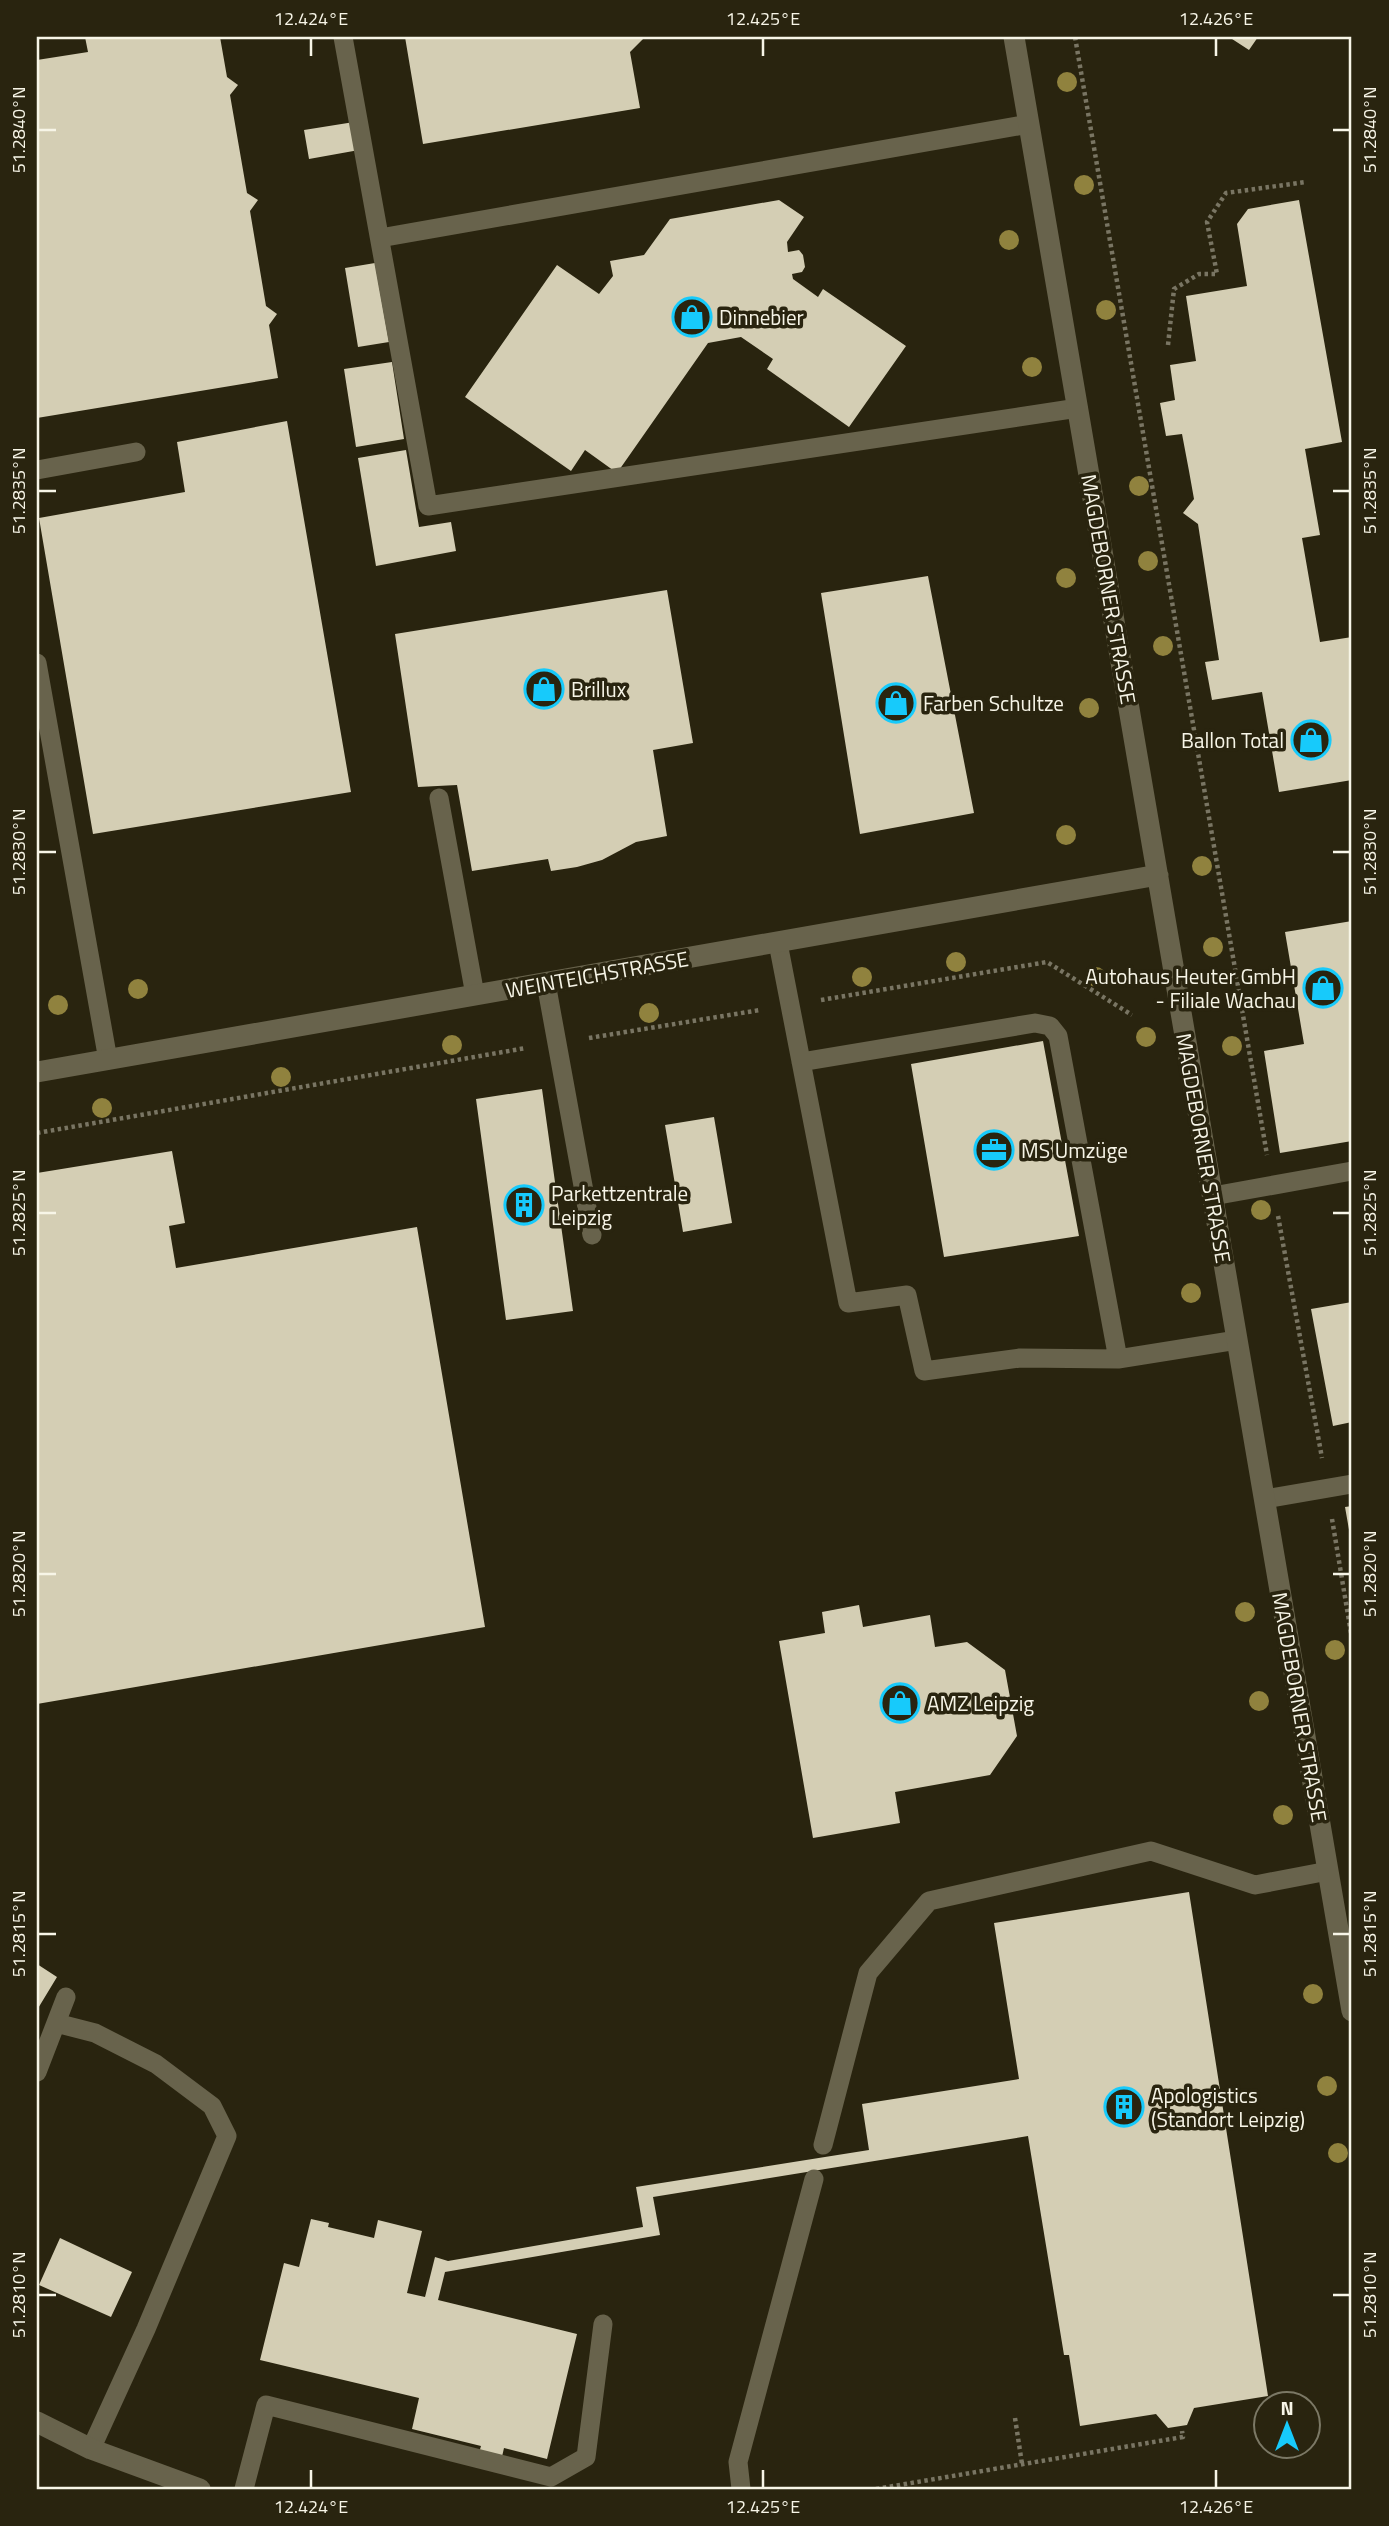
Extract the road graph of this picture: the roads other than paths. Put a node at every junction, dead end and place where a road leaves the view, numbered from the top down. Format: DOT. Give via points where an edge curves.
graph roads {
  1 [pos="343,37"];
  2 [pos="1014,37"];
  3 [pos="1029,124"];
  4 [pos="380,238"];
  5 [pos="1078,408"];
  6 [pos="136,452"];
  7 [pos="37,470"];
  8 [pos="37,663"];
  9 [pos="439,797"];
  10 [pos="1158,876"];
  11 [pos="778,943"];
  12 [pos="546,983"];
  13 [pos="475,995"];
  14 [pos="108,1060"];
  15 [pos="801,1062"];
  16 [pos="37,1072"];
  17 [pos="1352,1171"];
  18 [pos="1213,1196"];
  19 [pos="592,1235"];
  20 [pos="1237,1340"];
  21 [pos="1118,1359"];
  22 [pos="1352,1484"];
  23 [pos="1265,1499"];
  24 [pos="1328,1871"];
  25 [pos="66,1997"];
  26 [pos="1352,2011"];
  27 [pos="56,2023"];
  28 [pos="37,2073"];
  29 [pos="823,2145"];
  30 [pos="814,2179"];
  31 [pos="603,2324"];
  32 [pos="37,2422"];
  33 [pos="91,2449"];
  34 [pos="200,2489"];
  35 [pos="244,2489"];
  36 [pos="741,2489"];
  1 -- 4 [label="lane"];
  2 -- 3 [label="street, MAGDEBORNER STRASSE"];
  3 -- 4 [label="lane"];
  3 -- 5 [label="street, MAGDEBORNER STRASSE"];
  4 -- 5 [label="lane" via="428,506"];
  5 -- 10 [label="street, MAGDEBORNER STRASSE"];
  6 -- 7 [label="lane"];
  8 -- 14 [label="lane"];
  9 -- 13 [label="lane"];
  10 -- 11 [label="street, WEINTEICHSTRASSE"];
  10 -- 18 [label="street, MAGDEBORNER STRASSE"];
  11 -- 12 [label="street, WEINTEICHSTRASSE"];
  11 -- 15 [label="lane"];
  12 -- 13 [label="street, WEINTEICHSTRASSE"];
  12 -- 19 [label="lane"];
  13 -- 14 [label="street, WEINTEICHSTRASSE"];
  14 -- 16 [label="street, WEINTEICHSTRASSE"];
  15 -- 21 [label="lane" via="848,1303 907,1295 924,1371 1020,1358"];
  15 -- 21 [label="lane" via="1035,1023 1049,1026 1058,1036"];
  17 -- 18 [label="lane"];
  18 -- 20 [label="street, MAGDEBORNER STRASSE"];
  20 -- 21 [label="lane"];
  20 -- 23 [label="street, MAGDEBORNER STRASSE"];
  22 -- 23 [label="lane"];
  23 -- 24 [label="street, MAGDEBORNER STRASSE"];
  24 -- 26 [label="street, MAGDEBORNER STRASSE"];
  24 -- 29 [label="lane" via="1255,1885 1152,1851 929,1901 869,1973"];
  25 -- 27 [label="lane"];
  27 -- 28 [label="lane"];
  27 -- 33 [label="lane" via="95,2033 156,2064 212,2106 226,2136"];
  30 -- 36 [label="lane" via="738,2462"];
  31 -- 35 [label="lane" via="586,2457 551,2477 266,2405"];
  32 -- 33 [label="street"];
  33 -- 34 [label="street"];
}
